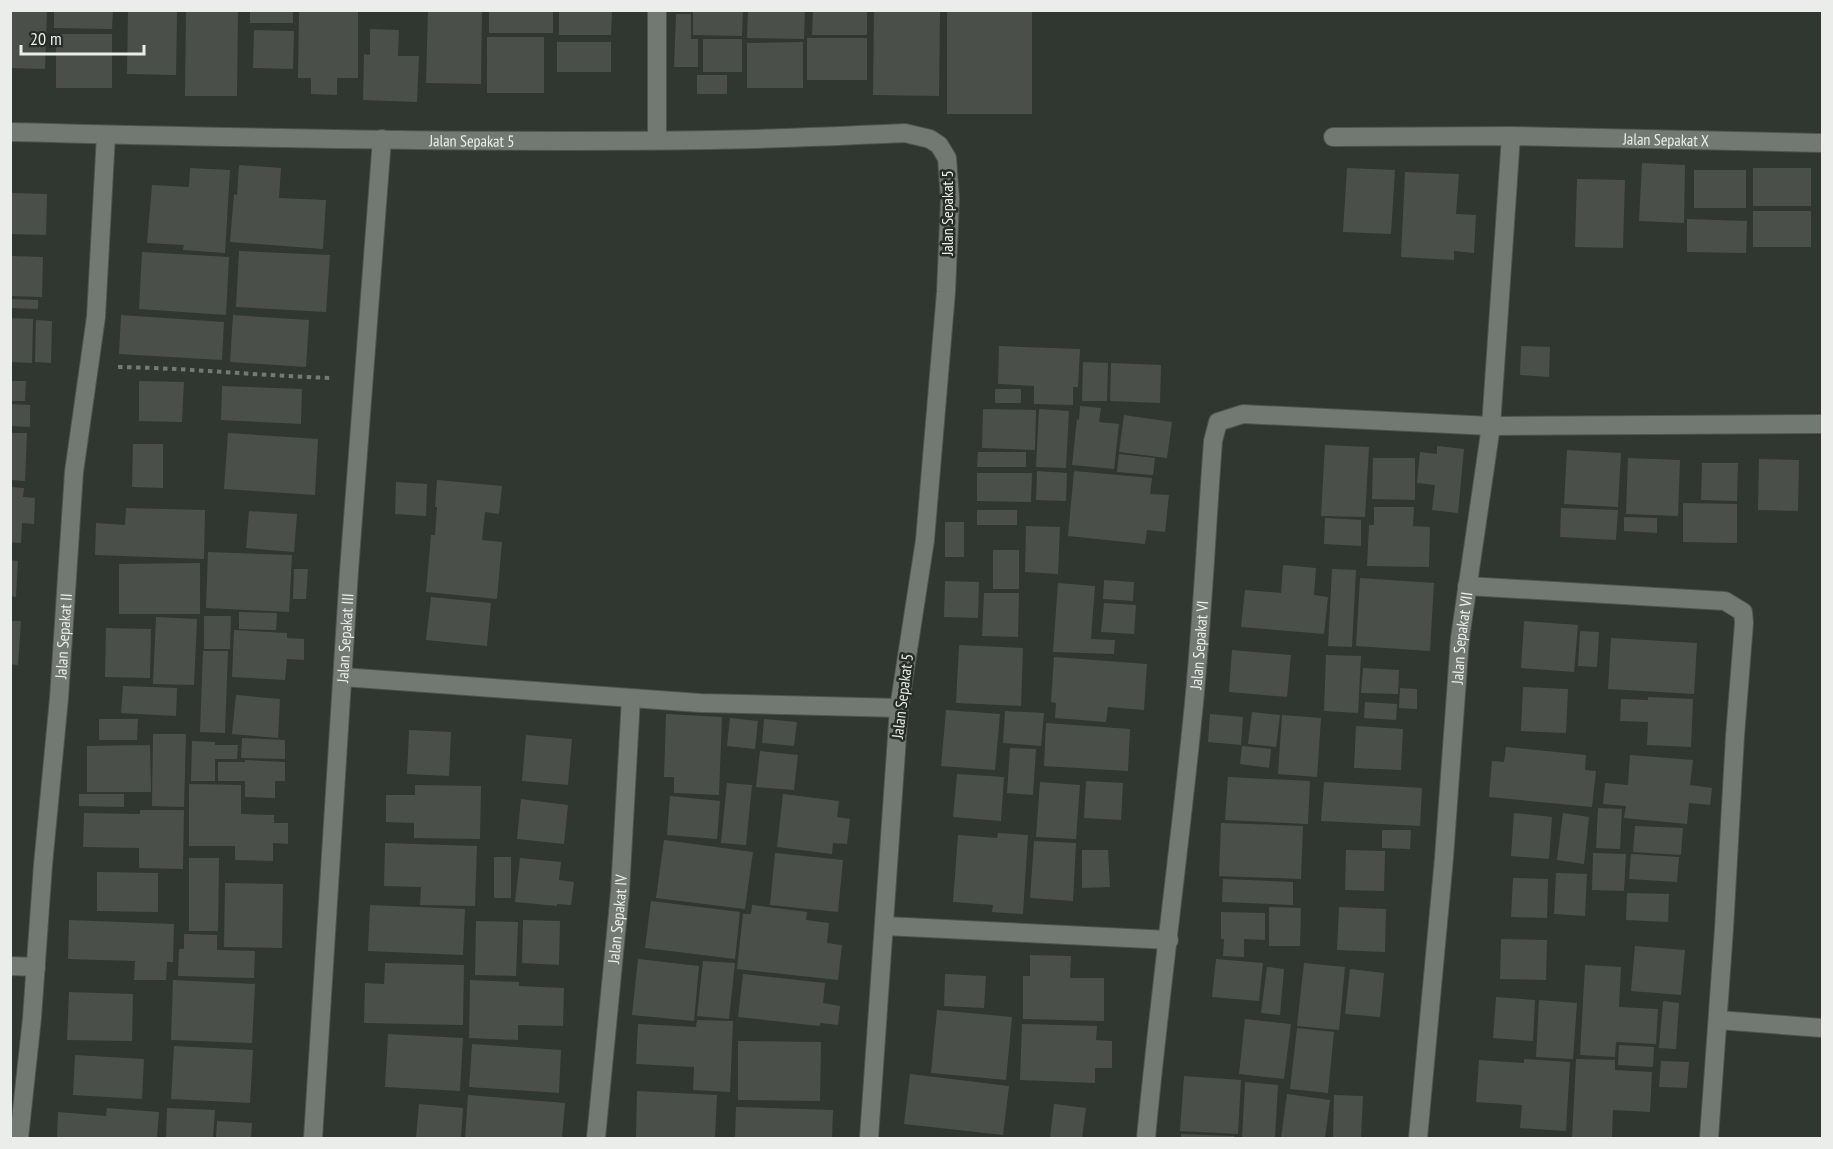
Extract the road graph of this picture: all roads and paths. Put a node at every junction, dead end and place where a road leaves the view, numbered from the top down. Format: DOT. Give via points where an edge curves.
graph roads {
  1 [pos="657,10"];
  2 [pos="10,132"];
  3 [pos="106,135"];
  4 [pos="1511,136"];
  5 [pos="1333,137"];
  6 [pos="382,139"];
  7 [pos="657,140"];
  8 [pos="1822,143"];
  9 [pos="88,366"];
  10 [pos="363,378"];
  11 [pos="1822,424"];
  12 [pos="1491,426"];
  13 [pos="1467,586"];
  14 [pos="344,677"];
  15 [pos="631,698"];
  16 [pos="899,708"];
  17 [pos="885,927"];
  18 [pos="1169,940"];
  19 [pos="10,966"];
  20 [pos="36,967"];
  21 [pos="1718,1020"];
  22 [pos="1822,1028"];
  23 [pos="19,1138"];
  24 [pos="314,1138"];
  25 [pos="596,1138"];
  26 [pos="869,1138"];
  27 [pos="1146,1138"];
  28 [pos="1418,1138"];
  29 [pos="1709,1138"];
  1 -- 7 [label="street"];
  2 -- 3 [label="street, Jalan Sepakat 5"];
  3 -- 6 [label="street, Jalan Sepakat 5"];
  3 -- 9 [label="street, Jalan Sepakat II" via="96,317"];
  4 -- 5 [label="street, Jalan Sepakat X"];
  4 -- 8 [label="street, Jalan Sepakat X"];
  4 -- 12 [label="street, Jalan Sepakat VII"];
  6 -- 7 [label="street, Jalan Sepakat 5"];
  6 -- 10 [label="street, Jalan Sepakat III"];
  7 -- 16 [label="street, Jalan Sepakat 5" via="905,134 930,139 947,158 950,199 946,292 925,540"];
  9 -- 10 [label="path"];
  9 -- 20 [label="street, Jalan Sepakat II" via="74,472"];
  10 -- 14 [label="street, Jalan Sepakat III"];
  11 -- 12 [label="street"];
  12 -- 13 [label="street, Jalan Sepakat VII"];
  12 -- 18 [label="street, Jalan Sepakat VI" via="1243,414 1218,422 1213,441 1193,720"];
  13 -- 21 [label="street" via="1725,601 1743,612"];
  13 -- 28 [label="street, Jalan Sepakat VII"];
  14 -- 15 [label="street"];
  14 -- 24 [label="street, Jalan Sepakat III"];
  15 -- 16 [label="street"];
  15 -- 25 [label="street, Jalan Sepakat IV" via="620,892"];
  16 -- 17 [label="street, Jalan Sepakat 5"];
  17 -- 18 [label="street"];
  17 -- 26 [label="street, Jalan Sepakat 5"];
  18 -- 27 [label="street, Jalan Sepakat VI"];
  19 -- 20 [label="street"];
  20 -- 23 [label="street, Jalan Sepakat II"];
  21 -- 22 [label="street"];
  21 -- 29 [label="street"];
}
